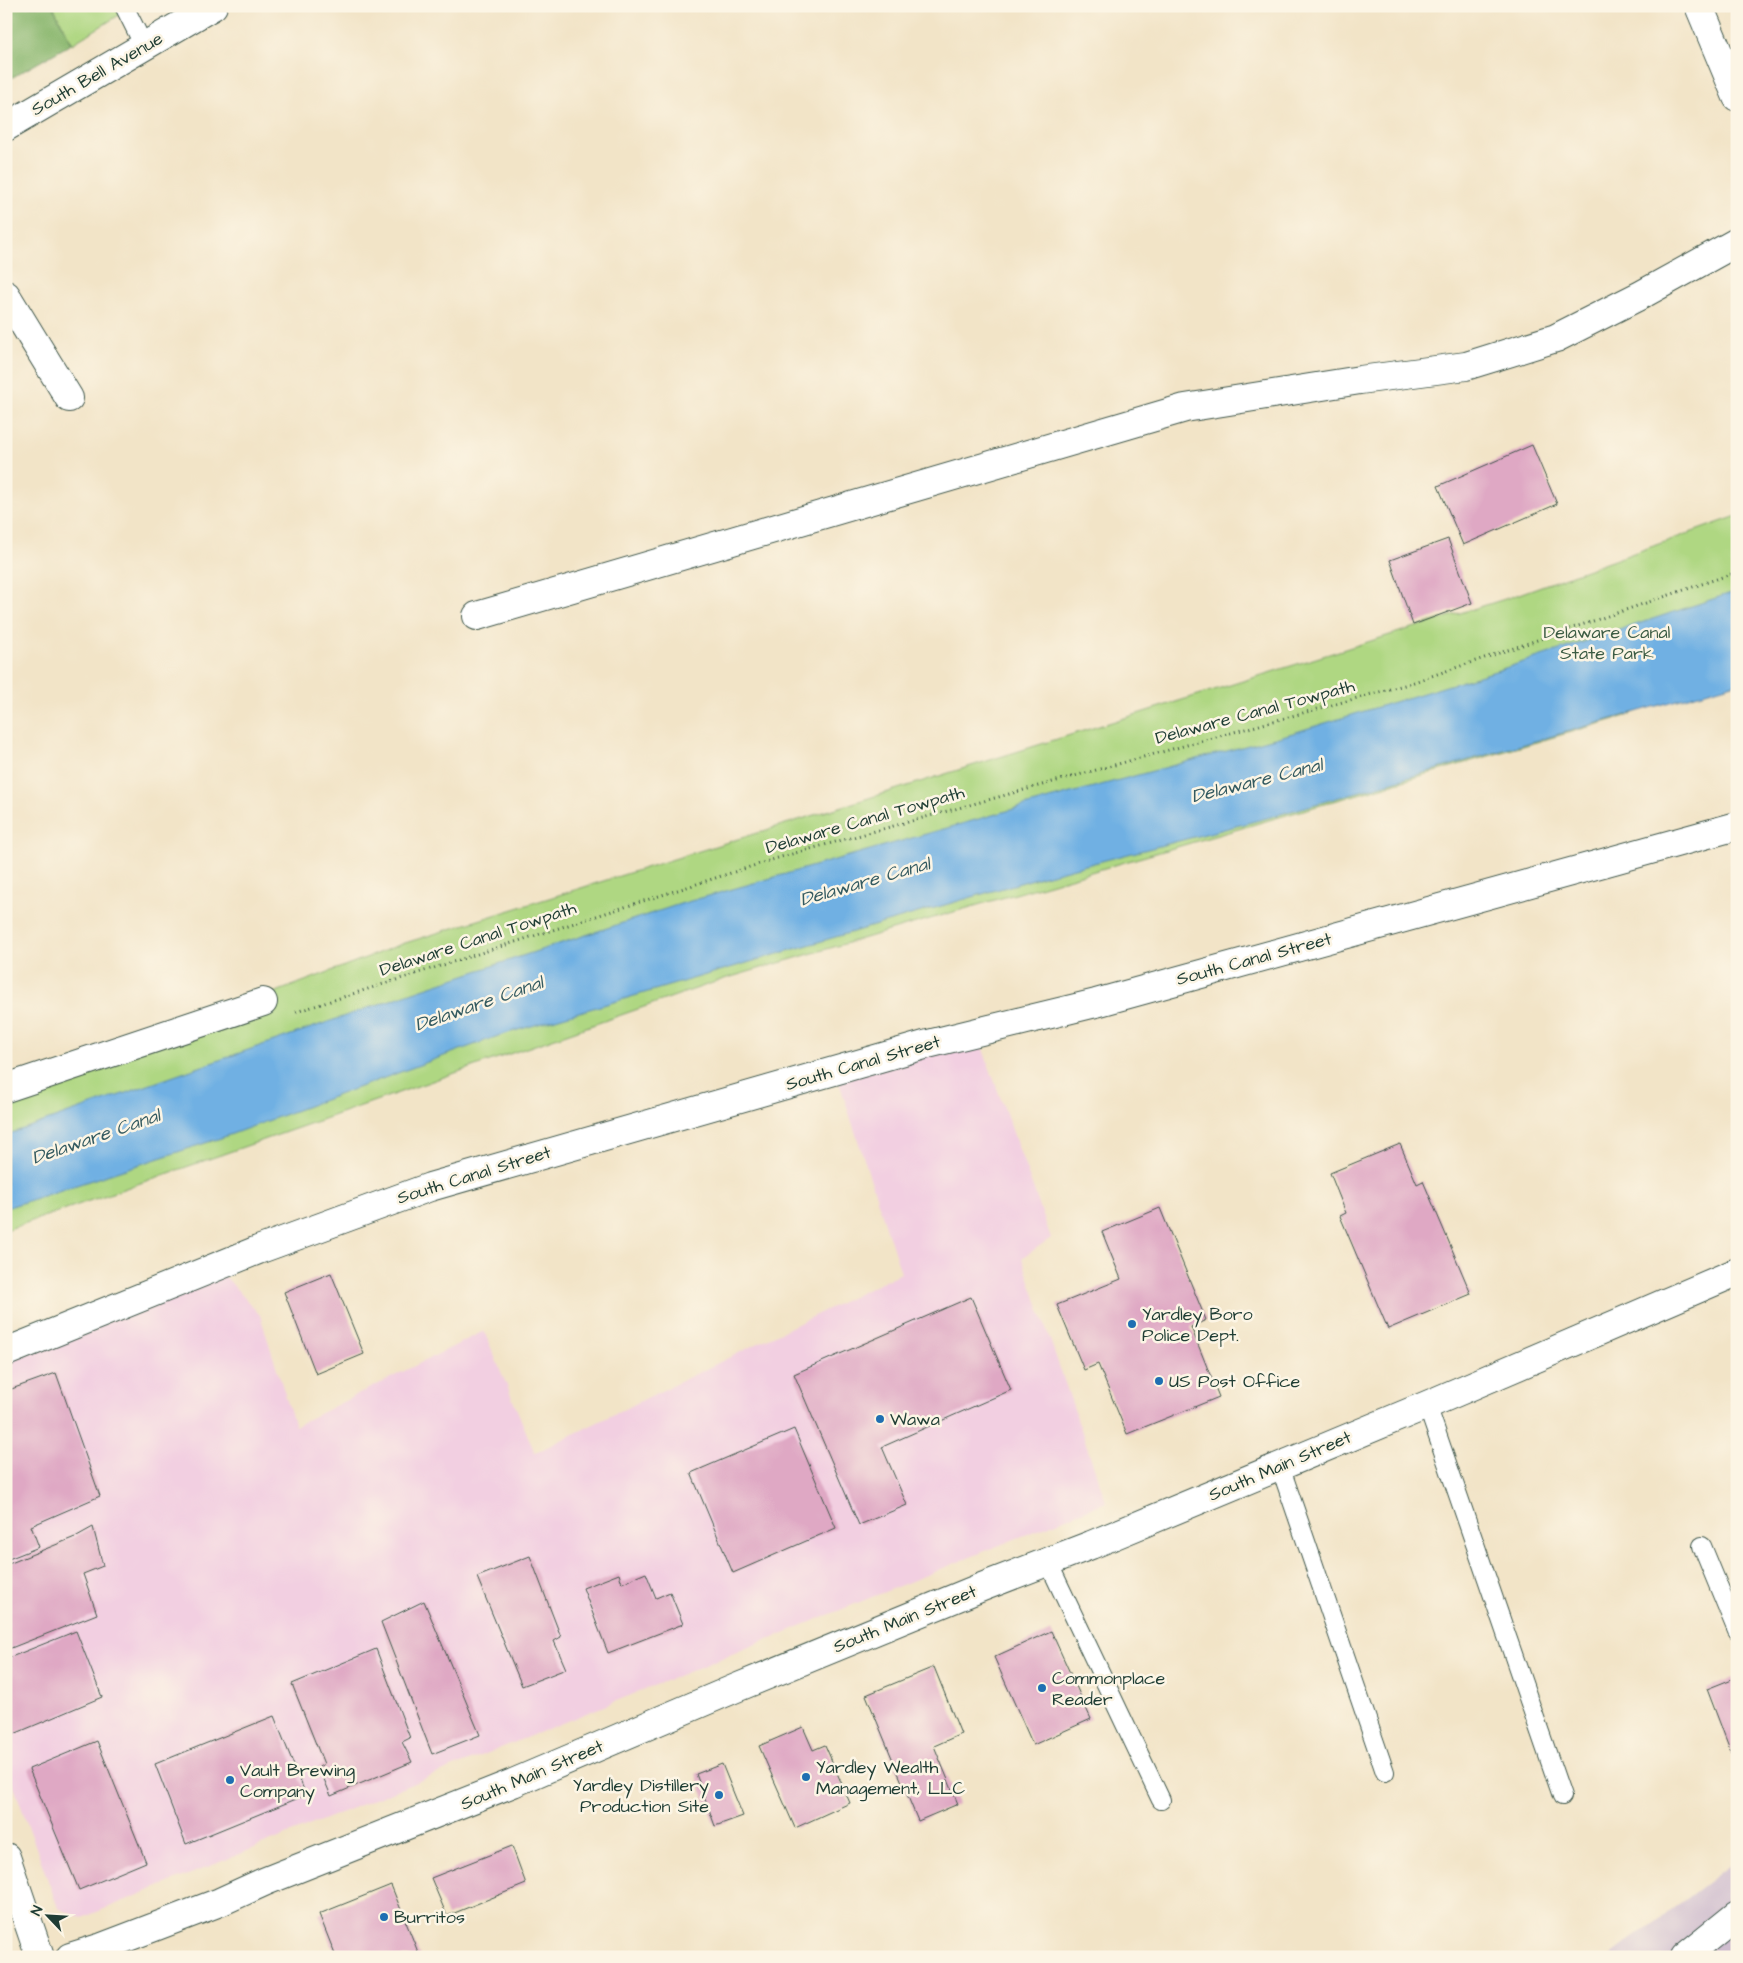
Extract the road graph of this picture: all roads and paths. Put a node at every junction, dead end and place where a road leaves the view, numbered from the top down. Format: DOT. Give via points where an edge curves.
graph roads {
  1 [pos="124,6"];
  2 [pos="213,6"];
  3 [pos="1699,6"];
  4 [pos="144,46"];
  5 [pos="1737,97"];
  6 [pos="6,127"];
  7 [pos="1737,242"];
  8 [pos="6,295"];
  9 [pos="69,398"];
  10 [pos="1737,572"];
  11 [pos="477,616"];
  12 [pos="1737,826"];
  13 [pos="263,1002"];
  14 [pos="288,1015"];
  15 [pos="6,1088"];
  16 [pos="1737,1272"];
  17 [pos="6,1352"];
  18 [pos="1427,1405"];
  19 [pos="1280,1466"];
  20 [pos="1702,1546"];
  21 [pos="1048,1562"];
  22 [pos="1737,1631"];
  23 [pos="1385,1772"];
  24 [pos="1562,1796"];
  25 [pos="1161,1800"];
  26 [pos="6,1857"];
  27 [pos="1737,1915"];
  28 [pos="40,1957"];
  29 [pos="70,1957"];
  30 [pos="1685,1957"];
  1 -- 4 [label="lane"];
  2 -- 4 [label="street, South Bell Avenue"];
  3 -- 5 [label="street"];
  4 -- 6 [label="street, South Bell Avenue"];
  7 -- 11 [label="street" via="1641,296 1556,338 1466,366 1185,408"];
  8 -- 9 [label="street"];
  10 -- 14 [label="path, Delaware Canal Towpath" via="1408,684 781,857"];
  12 -- 17 [label="street, South Canal Street" via="1096,1003 928,1044 430,1187 258,1250"];
  13 -- 15 [label="street"];
  16 -- 18 [label="street, South Main Street"];
  18 -- 19 [label="street, South Main Street"];
  18 -- 24 [label="lane"];
  19 -- 21 [label="street, South Main Street"];
  19 -- 23 [label="lane"];
  20 -- 22 [label="lane"];
  21 -- 25 [label="lane"];
  21 -- 29 [label="street, South Main Street" via="754,1680 513,1783 220,1902"];
  26 -- 28 [label="street"];
  27 -- 30 [label="street"];
}
